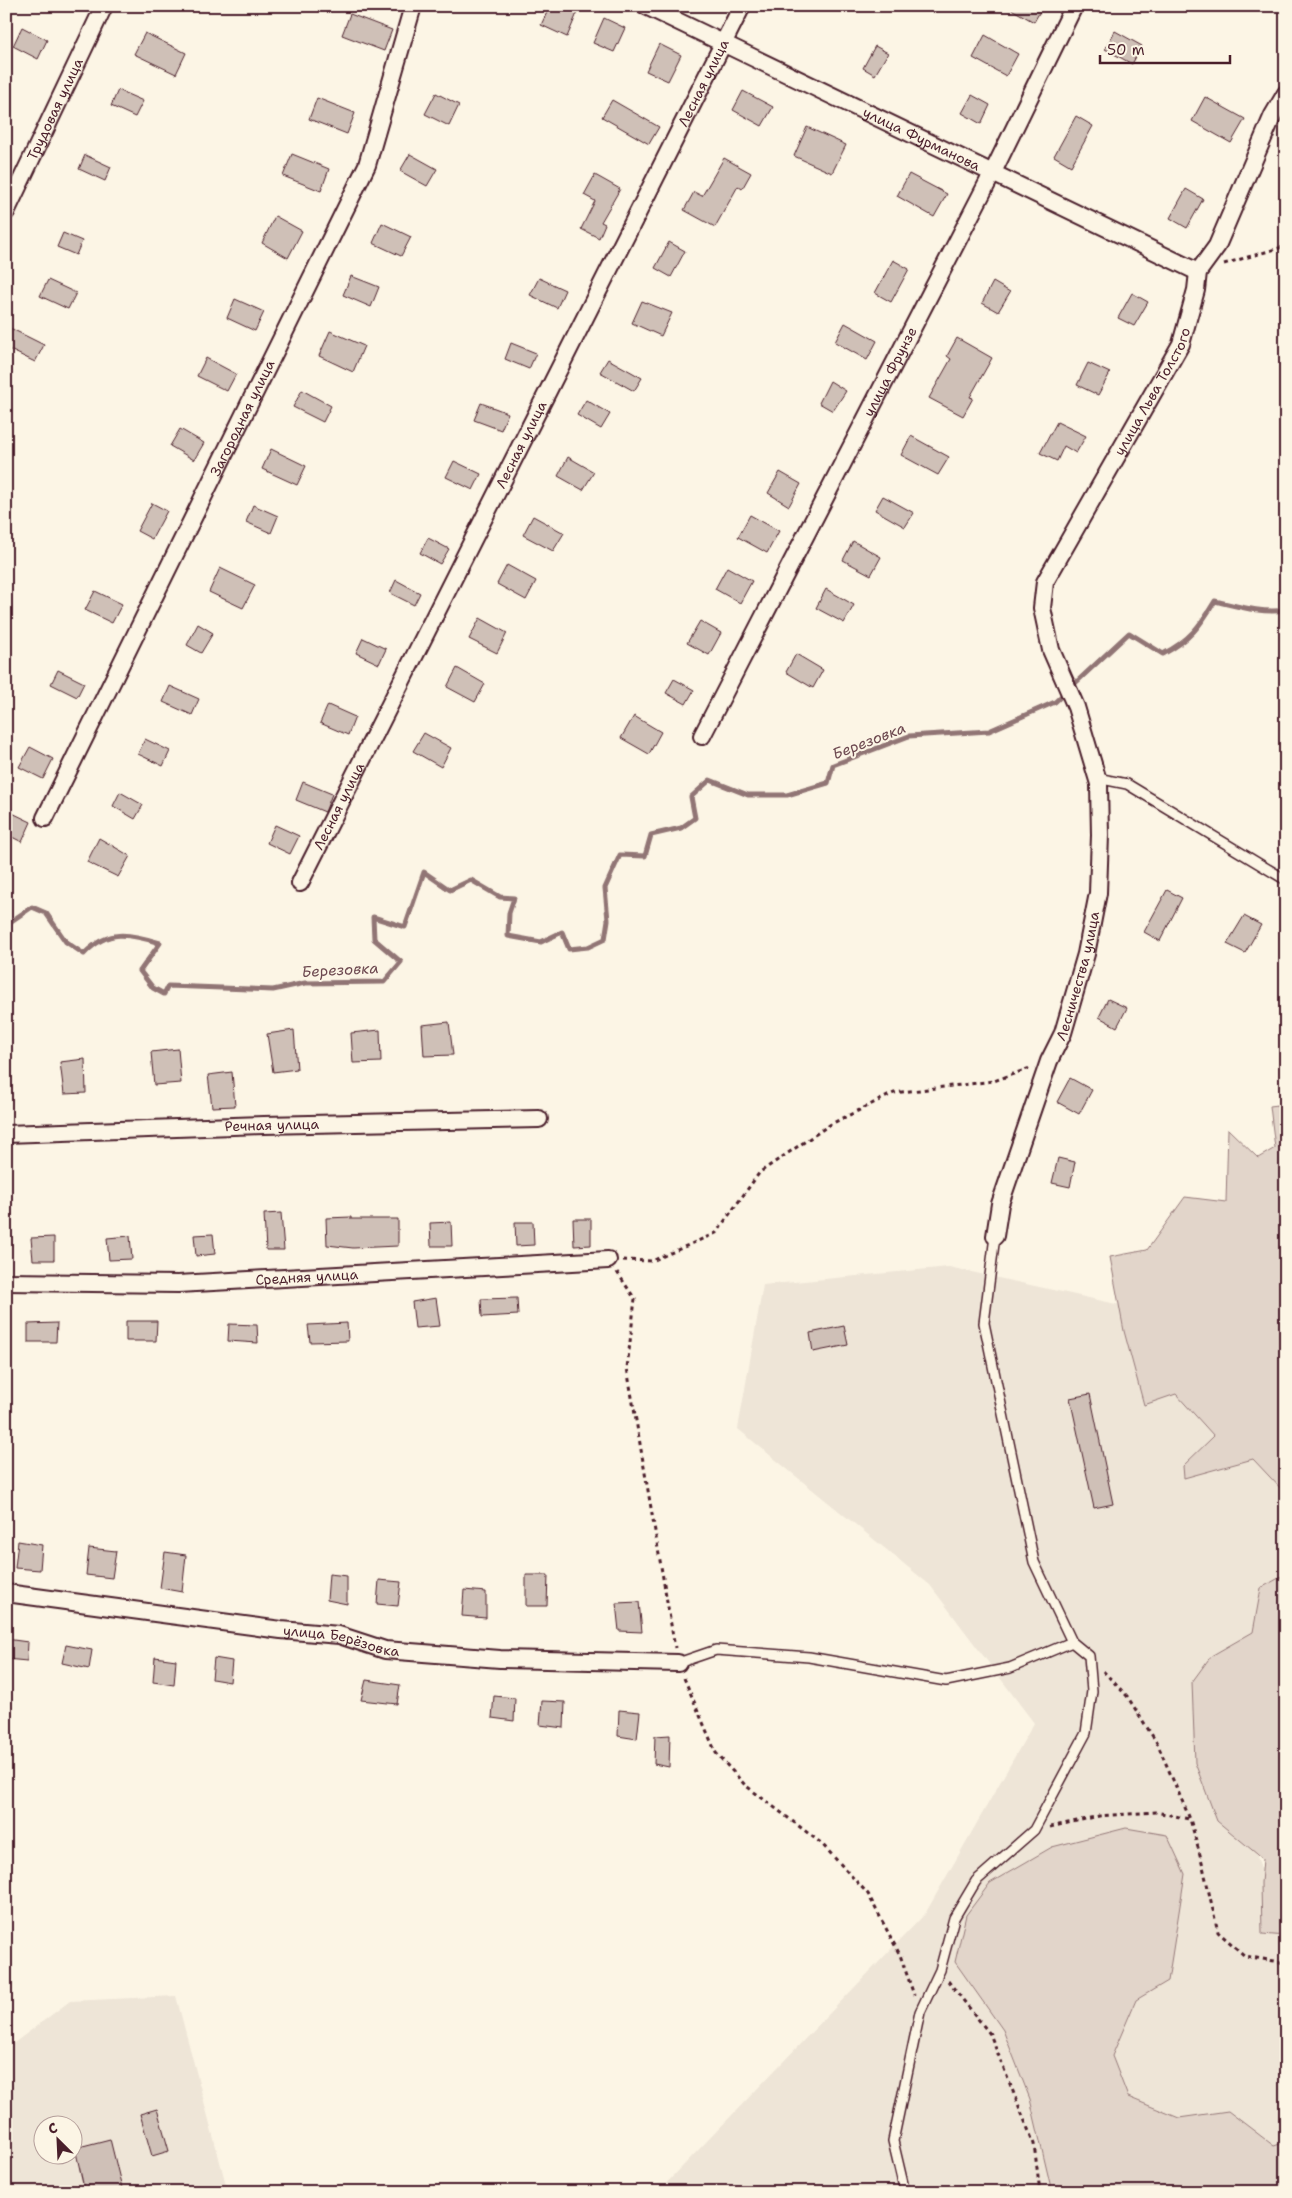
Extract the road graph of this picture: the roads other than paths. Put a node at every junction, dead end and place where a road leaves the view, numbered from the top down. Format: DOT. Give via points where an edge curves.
graph roads {
  1 [pos="104,6"];
  2 [pos="413,6"];
  3 [pos="646,6"];
  4 [pos="742,6"];
  5 [pos="1074,6"];
  6 [pos="724,43"];
  7 [pos="1286,93"];
  8 [pos="993,172"];
  9 [pos="6,212"];
  10 [pos="1198,272"];
  11 [pos="1076,707"];
  12 [pos="702,736"];
  13 [pos="1097,778"];
  14 [pos="45,818"];
  15 [pos="1286,880"];
  16 [pos="300,883"];
  17 [pos="539,1119"];
  18 [pos="6,1134"];
  19 [pos="995,1236"];
  20 [pos="608,1260"];
  21 [pos="6,1282"];
  22 [pos="6,1593"];
  23 [pos="1072,1642"];
  24 [pos="678,1663"];
  25 [pos="905,2192"];
  1 -- 9 [label="street, Трудовая улица"];
  2 -- 14 [label="street, Загородная улица" via="366,165"];
  3 -- 6 [label="street, улица Фурманова"];
  4 -- 6 [label="street, Лесная улица"];
  5 -- 8 [label="street, улица Фрунзе"];
  6 -- 8 [label="street, улица Фурманова"];
  6 -- 16 [label="street, Лесная улица"];
  7 -- 10 [label="street, улица Льва Толстого" via="1273,115 1218,246"];
  8 -- 10 [label="street, улица Фурманова"];
  8 -- 12 [label="street, улица Фрунзе"];
  10 -- 11 [label="street, улица Льва Толстого" via="1181,344 1045,582 1042,608 1051,650"];
  11 -- 13 [label="street, Лесничества улица"];
  13 -- 15 [label="lane" via="1127,784"];
  13 -- 19 [label="street, Лесничества улица" via="1100,835 1098,893 1086,954 1063,1033 1049,1061 1000,1204"];
  17 -- 18 [label="street, Речная улица"];
  19 -- 23 [label="lane" via="984,1323 1034,1562"];
  20 -- 21 [label="street, Средняя улица" via="178,1284"];
  22 -- 24 [label="street, улица Берёзовка" via="339,1635 384,1650 500,1659"];
  23 -- 24 [label="lane" via="1010,1668 946,1681 809,1657 716,1650"];
  23 -- 25 [label="lane" via="1089,1656 1092,1691 1086,1733 1034,1830 976,1881 954,1918 940,1970 920,2012 893,2141"];
}
